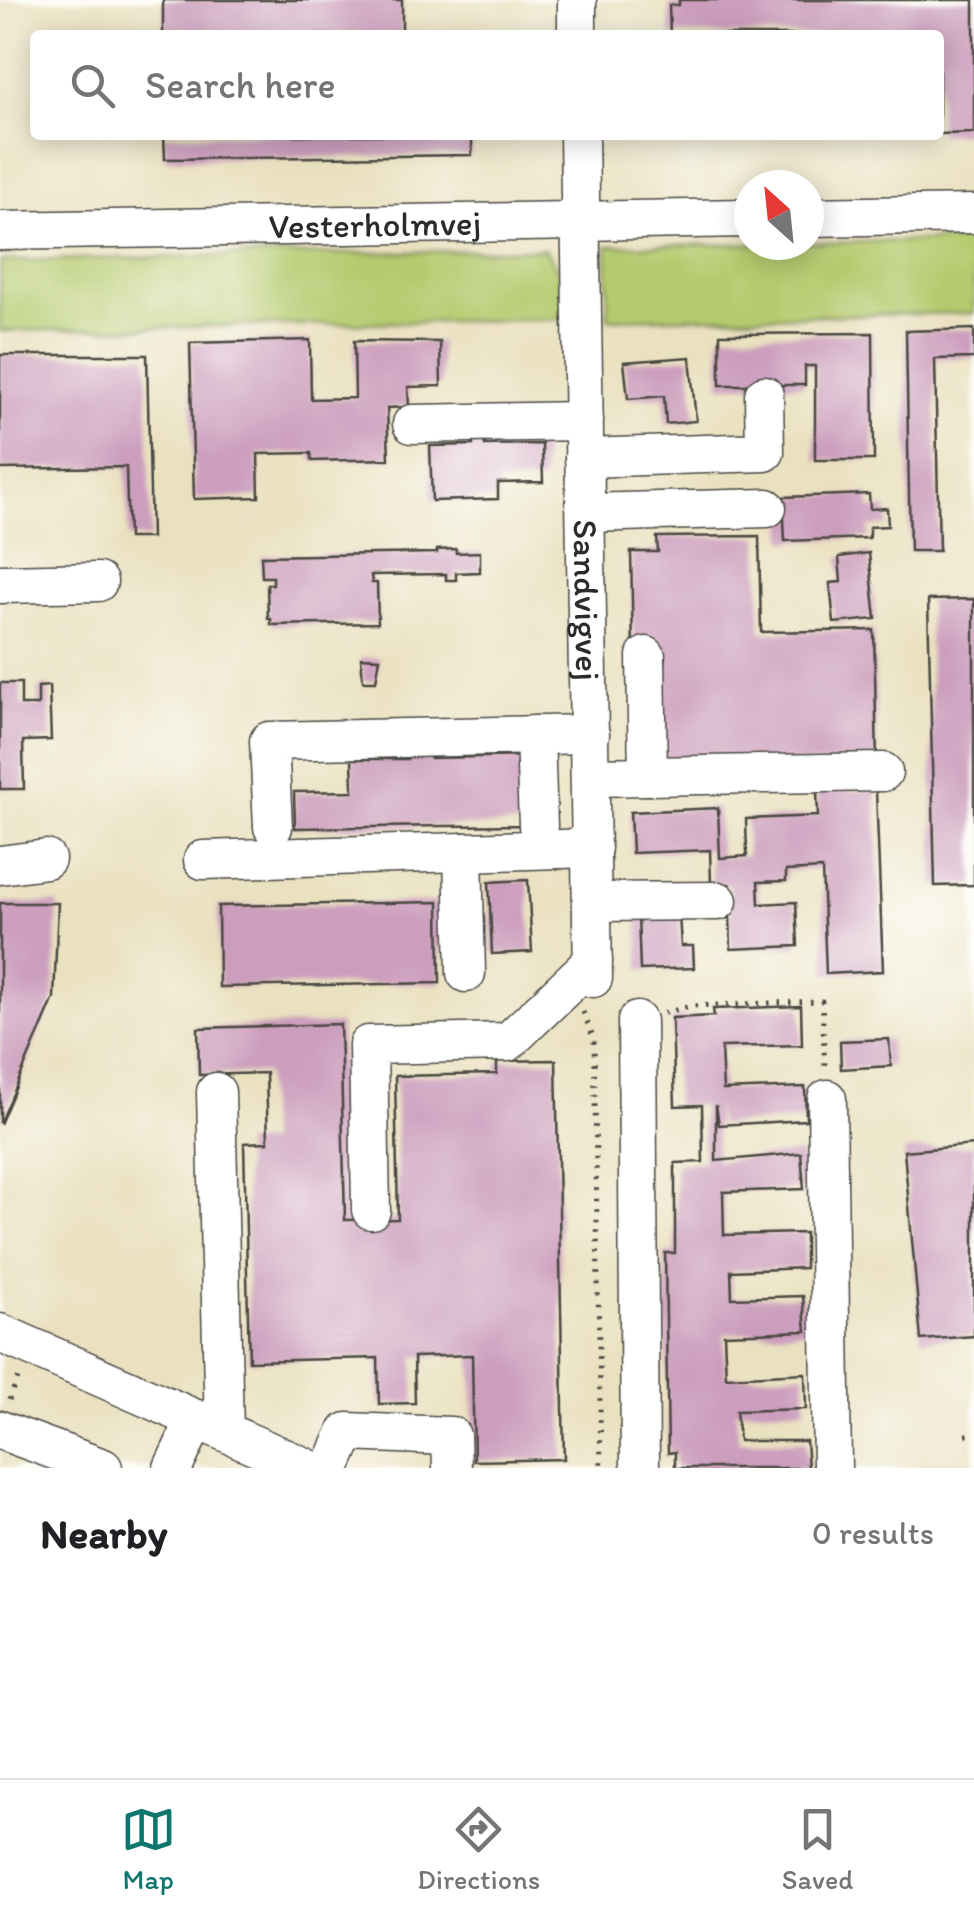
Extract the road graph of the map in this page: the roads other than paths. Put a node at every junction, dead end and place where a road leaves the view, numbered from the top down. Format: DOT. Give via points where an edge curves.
graph roads {
  1 [pos="576,0"];
  2 [pos="577,30"];
  3 [pos="578,140"];
  4 [pos="974,214"];
  5 [pos="824,217"];
  6 [pos="734,218"];
  7 [pos="580,221"];
  8 [pos="0,231"];
  9 [pos="764,395"];
  10 [pos="412,424"];
  11 [pos="584,439"];
  12 [pos="767,508"];
  13 [pos="586,513"];
  14 [pos="98,582"];
  15 [pos="0,584"];
  16 [pos="646,656"];
  17 [pos="590,734"];
  18 [pos="535,735"];
  19 [pos="883,772"];
  20 [pos="648,776"];
  21 [pos="591,790"];
  22 [pos="803,796"];
  23 [pos="538,826"];
  24 [pos="273,827"];
  25 [pos="592,848"];
  26 [pos="463,852"];
  27 [pos="46,859"];
  28 [pos="203,860"];
  29 [pos="0,864"];
  30 [pos="718,901"];
  31 [pos="592,902"];
  32 [pos="466,973"];
  33 [pos="637,1021"];
  34 [pos="216,1092"];
  35 [pos="827,1099"];
  36 [pos="371,1210"];
  37 [pos="16,1340"];
  38 [pos="3,1418"];
  39 [pos="210,1425"];
  40 [pos="103,1468"];
  41 [pos="173,1468"];
  42 [pos="308,1468"];
  43 [pos="331,1468"];
  44 [pos="452,1468"];
  45 [pos="640,1468"];
  46 [pos="832,1468"];
  1 -- 2 [label="street"];
  3 -- 7 [label="street, Sandvigvej"];
  4 -- 5 [label="street"];
  6 -- 7 [label="street, Vesterholmvej"];
  7 -- 8 [label="street, Vesterholmvej"];
  7 -- 11 [label="street, Sandvigvej"];
  9 -- 11 [label="street" via="765,452"];
  10 -- 11 [label="street"];
  11 -- 13 [label="street, Sandvigvej"];
  12 -- 13 [label="street"];
  13 -- 17 [label="street, Sandvigvej"];
  14 -- 15 [label="street"];
  16 -- 20 [label="street"];
  17 -- 18 [label="street"];
  17 -- 21 [label="street, Sandvigvej"];
  18 -- 23 [label="street"];
  18 -- 24 [label="street" via="269,741"];
  19 -- 20 [label="street"];
  20 -- 21 [label="street"];
  21 -- 22 [label="street"];
  21 -- 25 [label="street, Sandvigvej"];
  25 -- 26 [label="street"];
  25 -- 31 [label="street, Sandvigvej"];
  26 -- 28 [label="street"];
  26 -- 32 [label="street"];
  27 -- 29 [label="street"];
  30 -- 31 [label="street"];
  31 -- 36 [label="street, Sandvigvej" via="593,970 508,1042 368,1045"];
  33 -- 45 [label="street"];
  34 -- 39 [label="street"];
  35 -- 46 [label="street"];
  37 -- 39 [label="street"];
  38 -- 40 [label="street"];
  39 -- 41 [label="street"];
  39 -- 42 [label="street"];
  43 -- 44 [label="street" via="347,1432 451,1436"];
}
